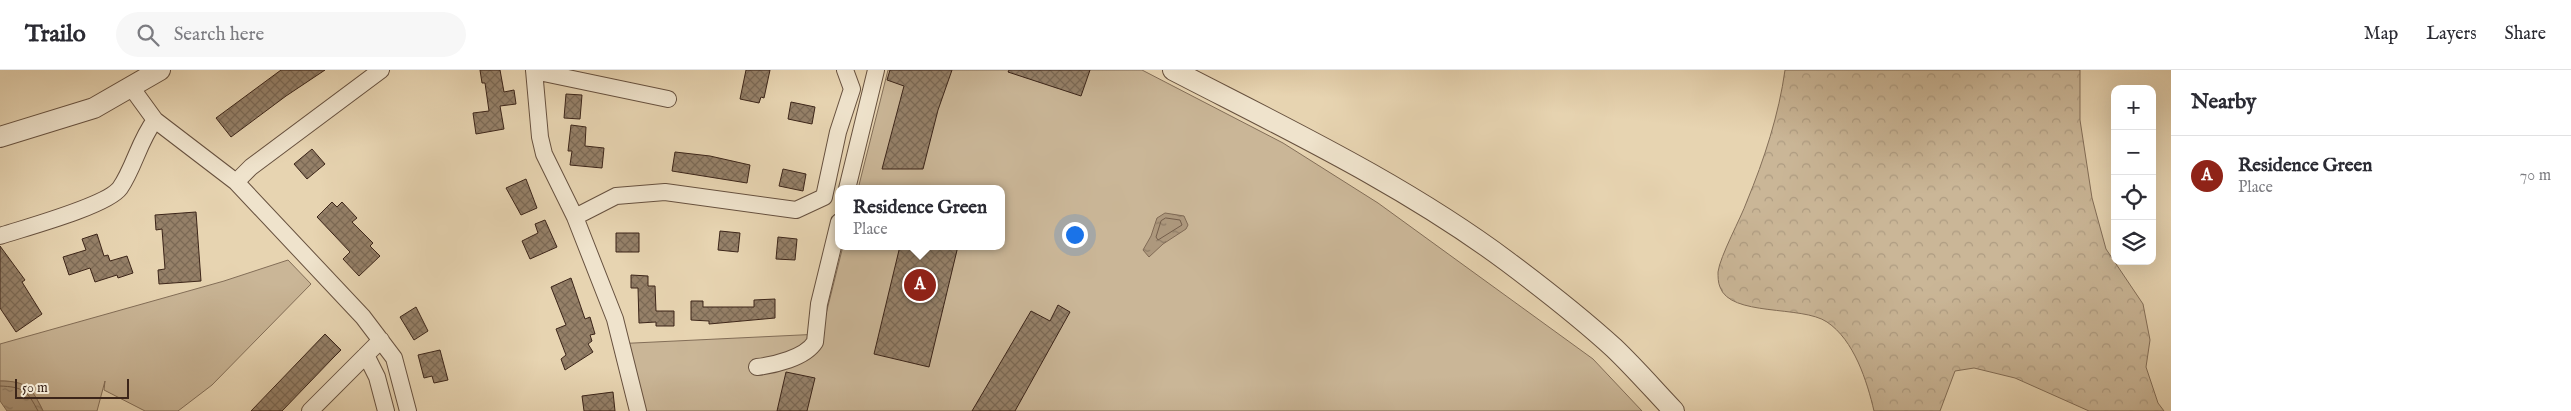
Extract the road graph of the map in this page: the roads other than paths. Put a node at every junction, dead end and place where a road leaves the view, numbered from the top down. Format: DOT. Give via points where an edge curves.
graph roads {
  1 [pos="160,70"];
  2 [pos="381,70"];
  3 [pos="534,70"];
  4 [pos="845,70"];
  5 [pos="876,70"];
  6 [pos="1173,70"];
  7 [pos="131,87"];
  8 [pos="668,99"];
  9 [pos="155,120"];
  10 [pos="0,137"];
  11 [pos="236,182"];
  12 [pos="848,185"];
  13 [pos="575,217"];
  14 [pos="0,236"];
  15 [pos="835,238"];
  16 [pos="381,340"];
  17 [pos="366,355"];
  18 [pos="757,367"];
  19 [pos="310,411"];
  20 [pos="386,411"];
  21 [pos="408,411"];
  22 [pos="638,411"];
  23 [pos="1674,411"];
  1 -- 7 [label="street"];
  2 -- 11 [label="street" via="251,167"];
  3 -- 8 [label="street"];
  3 -- 13 [label="street" via="540,137 547,160"];
  4 -- 13 [label="street" via="852,89 838,132 824,197 796,210 664,192 616,196"];
  5 -- 12 [label="street"];
  6 -- 23 [label="street" via="1416,200 1506,261 1614,349"];
  7 -- 9 [label="street"];
  7 -- 10 [label="street" via="94,108"];
  9 -- 11 [label="street"];
  9 -- 14 [label="street" via="119,189 90,207"];
  11 -- 16 [label="street"];
  13 -- 22 [label="street" via="615,319"];
  15 -- 18 [label="street" via="819,304 815,342 804,353"];
  16 -- 17 [label="street"];
  16 -- 21 [label="street" via="394,358"];
  17 -- 19 [label="street"];
  17 -- 20 [label="street" via="377,377"];
}
